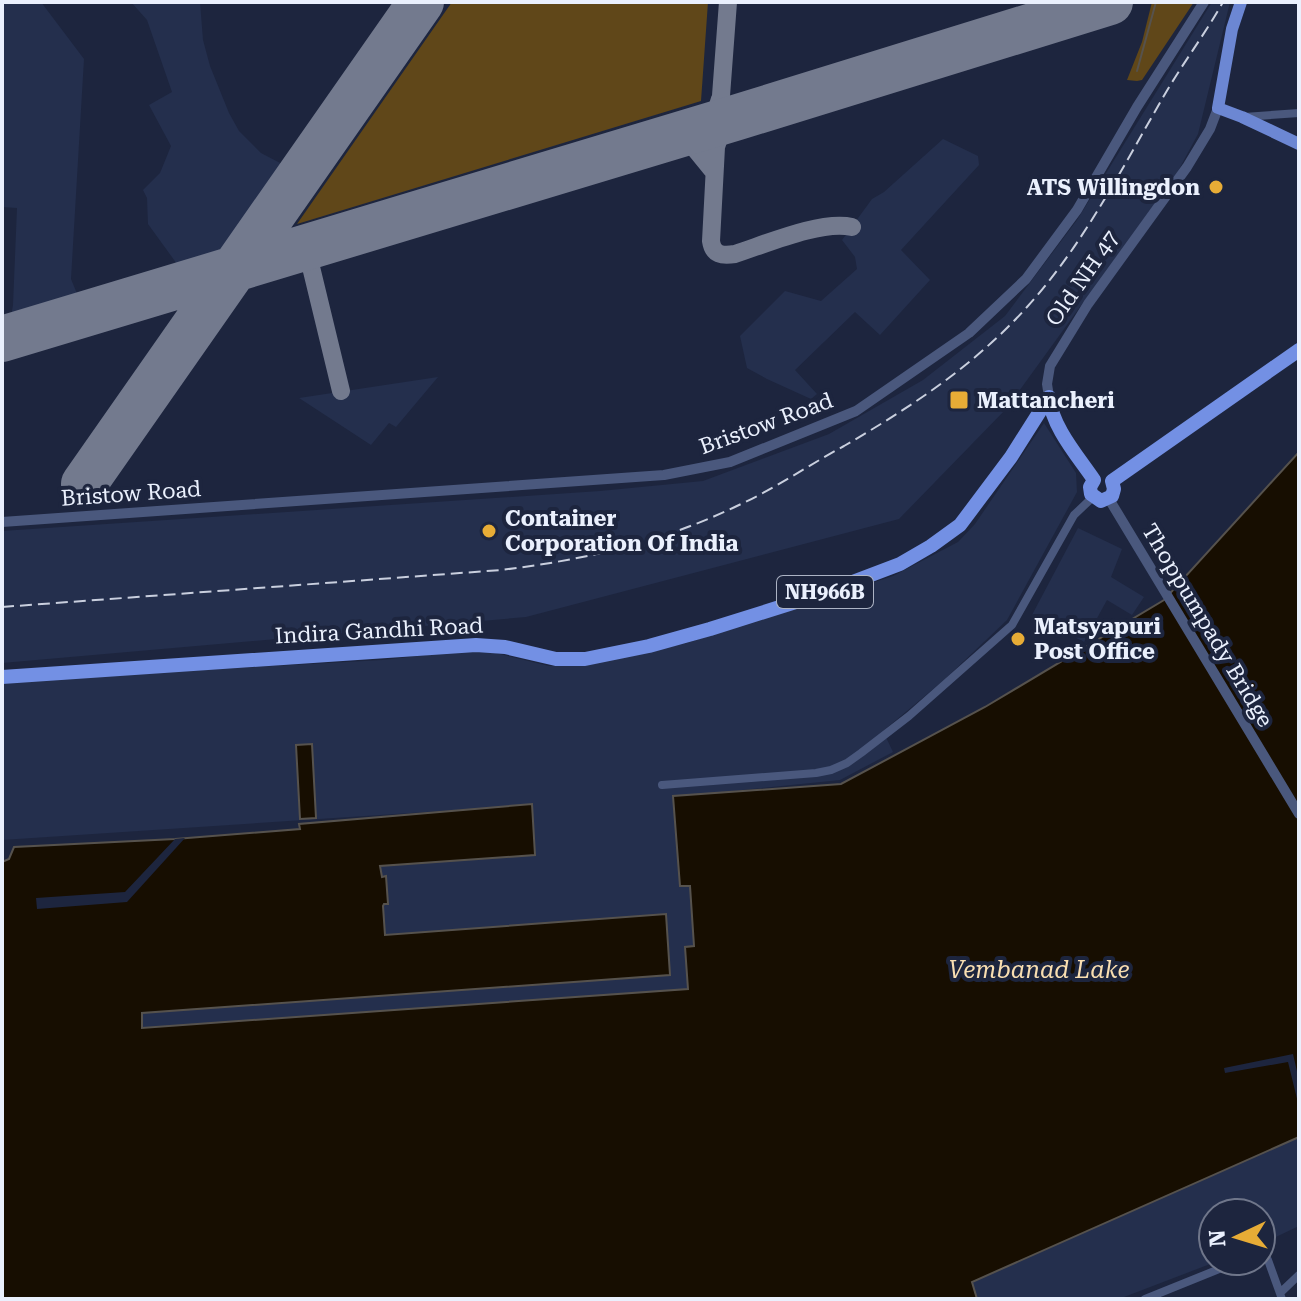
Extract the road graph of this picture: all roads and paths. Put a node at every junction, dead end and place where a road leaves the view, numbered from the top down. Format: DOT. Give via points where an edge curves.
graph roads {
  1 [pos="1204,2"];
  2 [pos="1241,2"];
  3 [pos="1218,108"];
  4 [pos="1299,113"];
  5 [pos="1242,117"];
  6 [pos="1299,144"];
  7 [pos="1299,350"];
  8 [pos="1049,397"];
  9 [pos="1094,480"];
  10 [pos="1112,481"];
  11 [pos="1101,498"];
  12 [pos="2,522"];
  13 [pos="2,677"];
  14 [pos="662,785"];
  15 [pos="1299,814"];
  16 [pos="1299,1275"];
  17 [pos="1199,1277"];
  18 [pos="1274,1277"];
  19 [pos="1281,1296"];
  20 [pos="1145,1299"];
  1 -- 12 [label="street, Bristow Road" via="1077,210 1026,279 969,333 856,411 730,462 664,475"];
  2 -- 3 [label="main road, Old NH 47"];
  3 -- 5 [label="main road"];
  3 -- 8 [label="street, Old NH 47" via="1187,167 1050,366"];
  4 -- 5 [label="street"];
  5 -- 6 [label="main road"];
  7 -- 10 [label="highway"];
  8 -- 9 [label="highway" via="1060,426"];
  8 -- 13 [label="highway, Indira Gandhi Road / NH966B" via="960,525 931,546 900,564 821,594 665,642 585,659 476,645"];
  9 -- 10 [label="highway" via="1101,476"];
  9 -- 11 [label="highway" via="1090,487"];
  10 -- 11 [label="highway" via="1114,493"];
  11 -- 14 [label="street" via="1074,515 1012,625 847,763 816,773"];
  11 -- 15 [label="street, Thoppumpady Bridge" via="1126,528"];
  16 -- 19 [label="street"];
  17 -- 20 [label="street"];
  18 -- 19 [label="street"];
}
